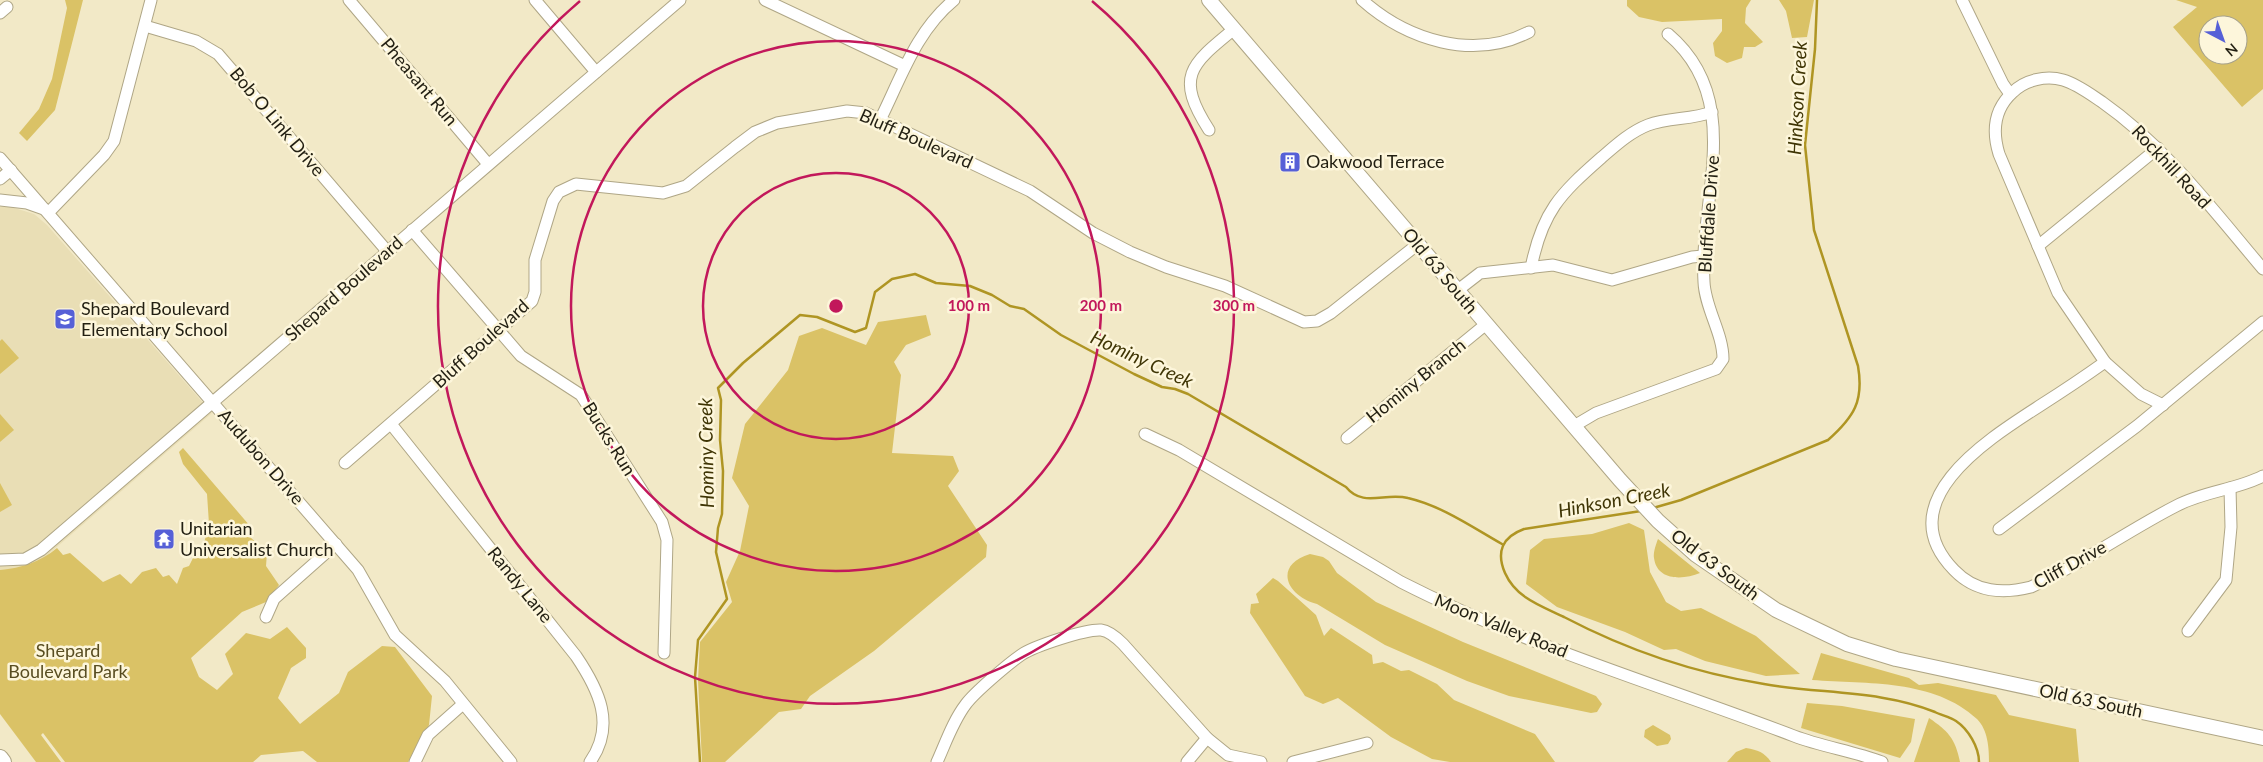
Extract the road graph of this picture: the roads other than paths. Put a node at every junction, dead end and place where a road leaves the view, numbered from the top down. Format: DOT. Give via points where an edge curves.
graph roads {
  1 [pos="151,0"];
  2 [pos="349,0"];
  3 [pos="535,0"];
  4 [pos="680,0"];
  5 [pos="765,0"];
  6 [pos="954,0"];
  7 [pos="1208,0"];
  8 [pos="1362,0"];
  9 [pos="1962,0"];
  10 [pos="145,26"];
  11 [pos="1233,30"];
  12 [pos="1529,32"];
  13 [pos="1668,34"];
  14 [pos="905,66"];
  15 [pos="596,72"];
  16 [pos="2010,94"];
  17 [pos="1712,112"];
  18 [pos="880,120"];
  19 [pos="1209,130"];
  20 [pos="2158,148"];
  21 [pos="0,158"];
  22 [pos="488,164"];
  23 [pos="11,170"];
  24 [pos="0,179"];
  25 [pos="0,200"];
  26 [pos="47,211"];
  27 [pos="412,230"];
  28 [pos="1418,244"];
  29 [pos="2038,246"];
  30 [pos="387,251"];
  31 [pos="1703,256"];
  32 [pos="1531,268"];
  33 [pos="2263,269"];
  34 [pos="1458,290"];
  35 [pos="2263,322"];
  36 [pos="1485,324"];
  37 [pos="497,331"];
  38 [pos="2105,362"];
  39 [pos="213,402"];
  40 [pos="2163,405"];
  41 [pos="391,424"];
  42 [pos="1574,426"];
  43 [pos="1145,434"];
  44 [pos="1347,438"];
  45 [pos="345,463"];
  46 [pos="2263,476"];
  47 [pos="2230,488"];
  48 [pos="1999,529"];
  49 [pos="336,544"];
  50 [pos="0,560"];
  51 [pos="266,617"];
  52 [pos="2188,631"];
  53 [pos="664,653"];
  54 [pos="463,704"];
  55 [pos="1207,738"];
  56 [pos="2263,738"];
  57 [pos="1368,743"];
  58 [pos="0,758"];
  59 [pos="3,762"];
  60 [pos="415,762"];
  61 [pos="510,762"];
  62 [pos="590,762"];
  63 [pos="938,762"];
  64 [pos="1187,762"];
  65 [pos="1261,762"];
  66 [pos="1293,762"];
  67 [pos="1882,762"];
  1 -- 10 [label="street"];
  2 -- 22 [label="street, Pheasant Run"];
  3 -- 15 [label="street"];
  4 -- 15 [label="street, Shepard Boulevard"];
  5 -- 14 [label="street"];
  6 -- 14 [label="street" via="926,30"];
  7 -- 11 [label="main road, Old 63 South"];
  8 -- 12 [label="street" via="1398,26 1439,42 1468,46 1493,44 1507,42"];
  9 -- 16 [label="street"];
  10 -- 26 [label="street" via="114,141"];
  10 -- 30 [label="street, Bob O Link Drive" via="196,41 218,54"];
  11 -- 19 [label="street" via="1199,58 1191,71 1194,97"];
  11 -- 28 [label="main road, Old 63 South"];
  13 -- 17 [label="street, Bluffdale Drive" via="1684,48 1701,80"];
  14 -- 18 [label="street"];
  15 -- 22 [label="street, Shepard Boulevard"];
  16 -- 20 [label="street, Rockhill Road" via="2020,85 2039,79 2061,79 2075,84"];
  16 -- 29 [label="street" via="1999,110 1994,139"];
  17 -- 31 [label="street, Bluffdale Drive" via="1714,155"];
  17 -- 32 [label="street" via="1646,126 1622,140 1573,182 1561,194 1543,224"];
  18 -- 28 [label="street, Bluff Boulevard" via="1030,191 1093,233 1130,252 1226,286 1300,321 1317,321 1331,313"];
  18 -- 37 [label="street, Bluff Boulevard" via="851,110 777,123 755,132 686,186 673,192 585,184 565,187 550,209 536,260 534,297"];
  20 -- 29 [label="street"];
  20 -- 33 [label="street, Rockhill Road"];
  21 -- 23 [label="street, Audubon Drive"];
  22 -- 27 [label="street, Shepard Boulevard"];
  23 -- 24 [label="street"];
  23 -- 26 [label="street, Audubon Drive"];
  25 -- 26 [label="street" via="27,203"];
  26 -- 39 [label="street, Audubon Drive"];
  27 -- 30 [label="street, Shepard Boulevard"];
  27 -- 37 [label="street, Bucks Run"];
  28 -- 34 [label="main road, Old 63 South"];
  29 -- 38 [label="street" via="2063,302"];
  30 -- 39 [label="street, Shepard Boulevard"];
  31 -- 32 [label="street" via="1612,280 1558,265"];
  31 -- 42 [label="street, Bluffdale Drive" via="1705,294 1723,354 1721,365 1587,417"];
  32 -- 34 [label="street" via="1480,273"];
  34 -- 36 [label="main road, Old 63 South"];
  35 -- 40 [label="street"];
  36 -- 42 [label="main road, Old 63 South"];
  36 -- 44 [label="street, Hominy Branch"];
  37 -- 41 [label="street, Bluff Boulevard"];
  37 -- 53 [label="street, Bucks Run" via="521,356 581,395 662,522 667,540"];
  38 -- 40 [label="street" via="2141,394"];
  38 -- 47 [label="street, Cliff Drive" via="1994,436 1945,483 1935,503 1933,530 1942,554 1954,571 1990,591 2007,592 2031,587 2176,505"];
  39 -- 49 [label="street, Audubon Drive"];
  39 -- 50 [label="street, Shepard Boulevard" via="41,550 25,559"];
  40 -- 48 [label="street"];
  41 -- 45 [label="street, Bluff Boulevard"];
  41 -- 62 [label="street, Randy Lane" via="588,673 605,726 603,739"];
  42 -- 56 [label="main road, Old 63 South" via="1620,480 1696,555 1776,610 1847,644 1896,660"];
  43 -- 67 [label="street, Moon Valley Road" via="1178,450 1435,600 1575,656 1795,736"];
  46 -- 47 [label="street, Cliff Drive"];
  47 -- 52 [label="street" via="2231,527 2226,580"];
  49 -- 51 [label="street" via="274,599"];
  49 -- 54 [label="street, Audubon Drive" via="362,575 395,635 444,681"];
  54 -- 60 [label="street" via="428,735"];
  54 -- 61 [label="street, Audubon Drive"];
  55 -- 63 [label="street" via="1123,644 1102,630 1039,646 1020,655 967,702"];
  55 -- 64 [label="street"];
  55 -- 65 [label="street" via="1228,755"];
  57 -- 66 [label="street"];
  58 -- 59 [label="highway"];
}
